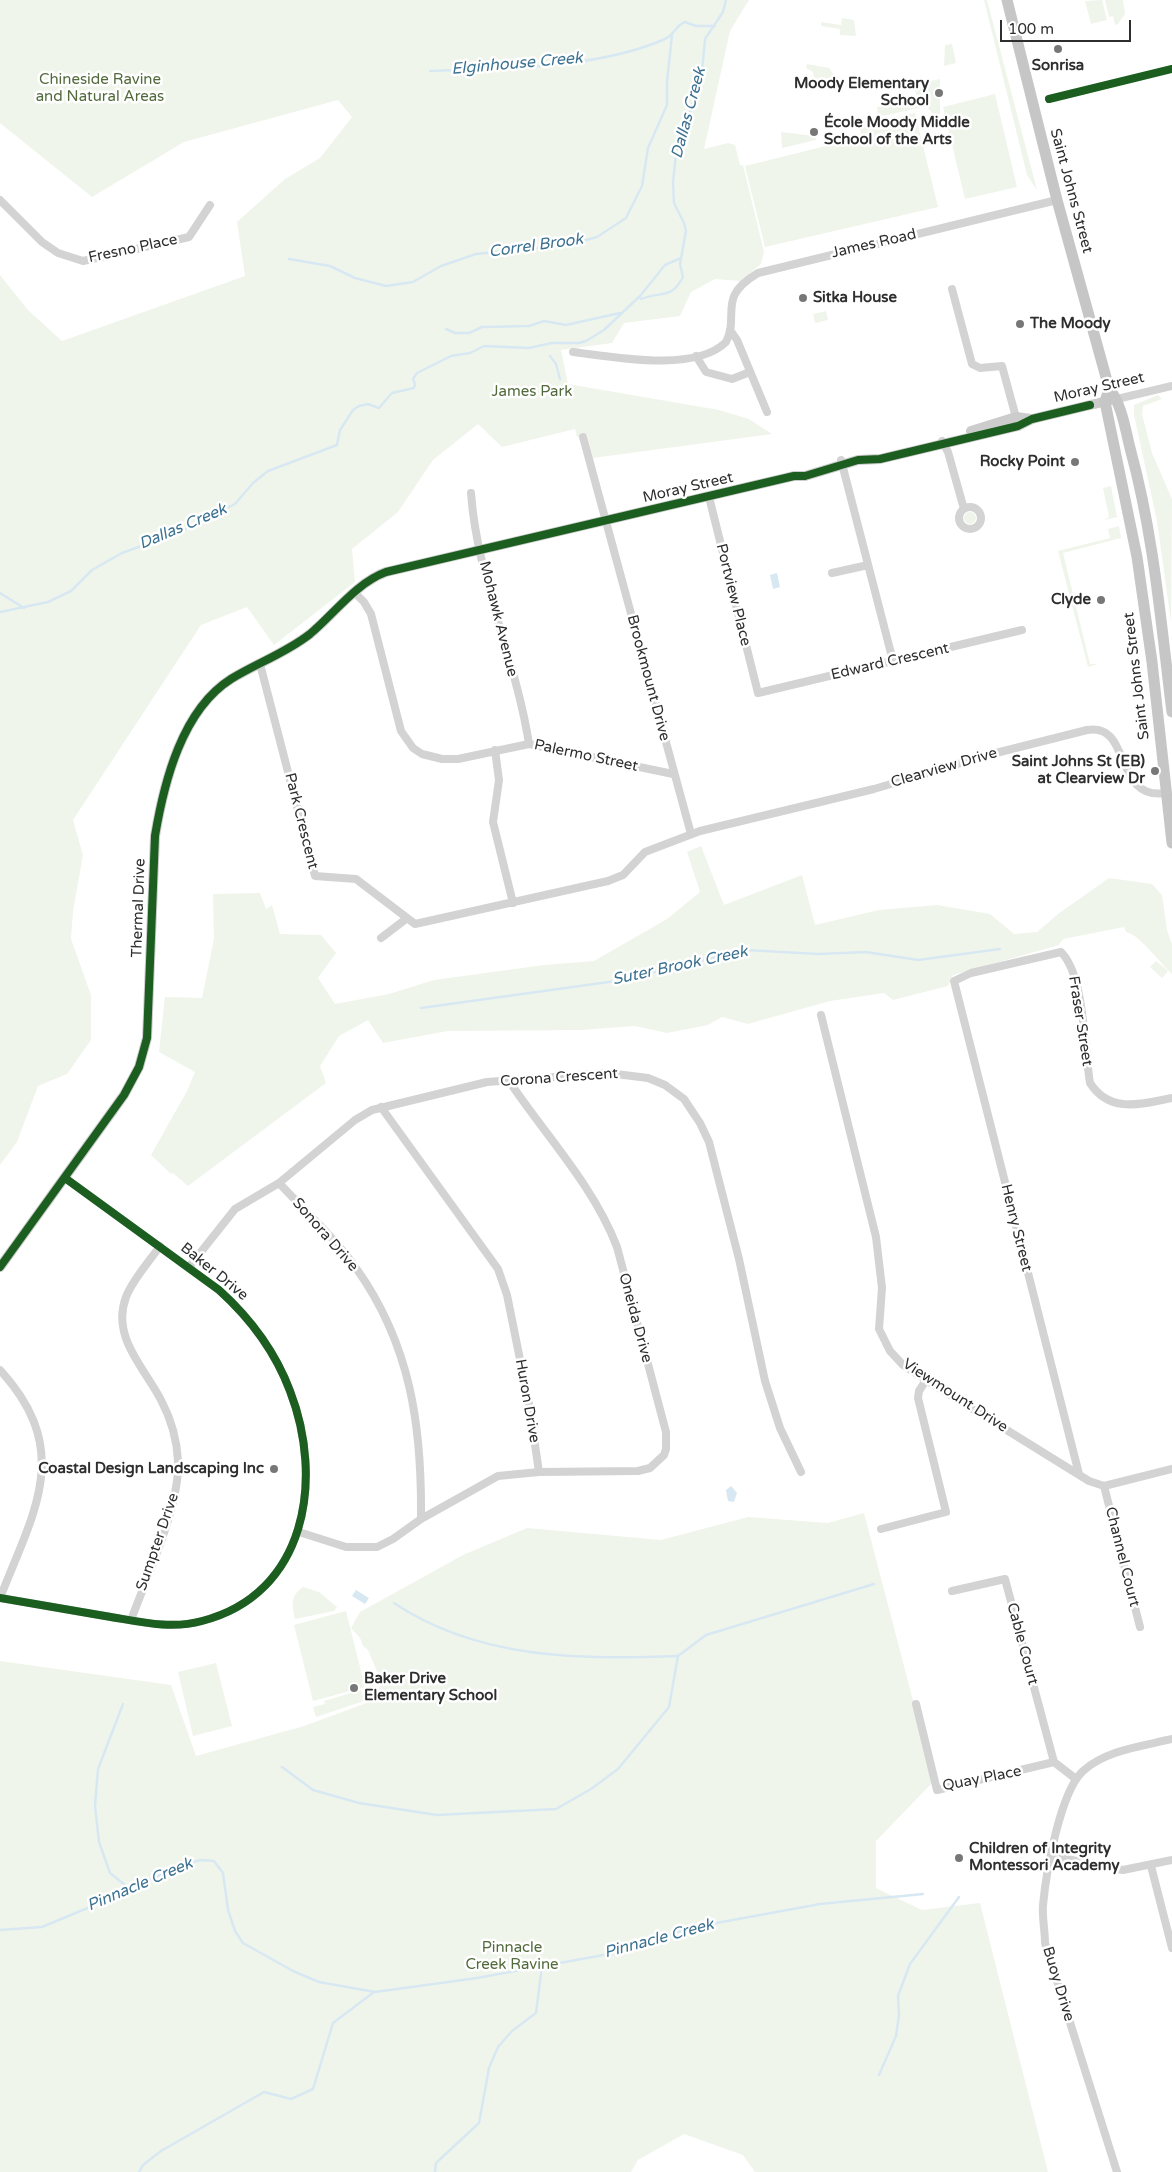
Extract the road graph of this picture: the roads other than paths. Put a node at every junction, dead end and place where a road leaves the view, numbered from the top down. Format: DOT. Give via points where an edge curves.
graph roads {
  1 [pos="1007,0"];
  2 [pos="0,200"];
  3 [pos="1057,200"];
  4 [pos="210,205"];
  5 [pos="952,289"];
  6 [pos="730,330"];
  7 [pos="574,352"];
  8 [pos="696,356"];
  9 [pos="750,372"];
  10 [pos="1172,386"];
  11 [pos="1109,388"];
  12 [pos="1117,399"];
  13 [pos="1105,402"];
  14 [pos="767,412"];
  15 [pos="1017,421"];
  16 [pos="584,437"];
  17 [pos="942,442"];
  18 [pos="841,462"];
  19 [pos="471,493"];
  20 [pos="709,497"];
  21 [pos="964,509"];
  22 [pos="608,521"];
  23 [pos="480,549"];
  24 [pos="868,565"];
  25 [pos="832,573"];
  26 [pos="355,593"];
  27 [pos="1022,630"];
  28 [pos="893,661"];
  29 [pos="1152,662"];
  30 [pos="260,664"];
  31 [pos="1169,666"];
  32 [pos="758,693"];
  33 [pos="1172,712"];
  34 [pos="529,744"];
  35 [pos="495,750"];
  36 [pos="673,774"];
  37 [pos="1166,794"];
  38 [pos="691,834"];
  39 [pos="1172,843"];
  40 [pos="513,903"];
  41 [pos="406,919"];
  42 [pos="381,938"];
  43 [pos="954,981"];
  44 [pos="821,1016"];
  45 [pos="509,1081"];
  46 [pos="1172,1098"];
  47 [pos="381,1107"];
  48 [pos="65,1178"];
  49 [pos="279,1183"];
  50 [pos="160,1246"];
  51 [pos="0,1266"];
  52 [pos="190,1267"];
  53 [pos="0,1370"];
  54 [pos="926,1380"];
  55 [pos="1172,1469"];
  56 [pos="539,1472"];
  57 [pos="801,1472"];
  58 [pos="1079,1474"];
  59 [pos="1104,1486"];
  60 [pos="421,1519"];
  61 [pos="880,1529"];
  62 [pos="299,1532"];
  63 [pos="952,1591"];
  64 [pos="0,1598"];
  65 [pos="131,1620"];
  66 [pos="1140,1628"];
  67 [pos="916,1704"];
  68 [pos="1172,1739"];
  69 [pos="1054,1762"];
  70 [pos="1076,1779"];
  71 [pos="1051,1856"];
  72 [pos="1172,1860"];
  73 [pos="1151,1866"];
  74 [pos="1172,1948"];
  75 [pos="1117,2172"];
  1 -- 3 [label="main road, Saint Johns Street"];
  2 -- 4 [label="street, Fresno Place" via="42,242 58,253 83,261 189,237"];
  3 -- 6 [label="street, James Road" via="764,270 748,280 734,295 730,304"];
  3 -- 11 [label="main road, Saint Johns Street"];
  5 -- 15 [label="street" via="972,364 980,368 1002,366"];
  6 -- 8 [label="street" via="723,346"];
  6 -- 9 [label="street, James Road"];
  7 -- 8 [label="street" via="645,361"];
  8 -- 9 [label="street" via="706,372 732,379"];
  9 -- 14 [label="street, James Road"];
  10 -- 12 [label="street, Moray Street"];
  11 -- 12 [label="main road, Saint Johns Street"];
  11 -- 13 [label="main road, Saint Johns Street"];
  12 -- 13 [label="street, Moray Street"];
  12 -- 31 [label="main road, Saint Johns Street" via="1150,540"];
  13 -- 15 [label="street, Moray Street"];
  13 -- 29 [label="main road, Saint Johns Street" via="1131,519"];
  15 -- 17 [label="street, Moray Street"];
  16 -- 22 [label="street, Brookmount Drive" via="601,506"];
  17 -- 18 [label="street, Moray Street" via="876,460"];
  17 -- 21 [label="street"];
  18 -- 20 [label="street, Moray Street" via="806,476 794,476"];
  18 -- 24 [label="street"];
  19 -- 23 [label="street, Mohawk Avenue"];
  20 -- 22 [label="street, Moray Street"];
  20 -- 32 [label="street, Portview Place"];
  22 -- 23 [label="street, Moray Street"];
  22 -- 36 [label="street, Brookmount Drive"];
  23 -- 26 [label="street, Moray Street" via="386,572 371,578"];
  23 -- 34 [label="street, Mohawk Avenue"];
  24 -- 25 [label="street"];
  24 -- 28 [label="street"];
  26 -- 30 [label="street, Thermal Drive" via="309,635"];
  26 -- 35 [label="street, Palermo Street" via="371,614 398,722 408,744 427,756 452,759"];
  27 -- 28 [label="street, Edward Crescent"];
  28 -- 32 [label="street, Edward Crescent"];
  29 -- 31 [label="street"];
  29 -- 37 [label="main road, Saint Johns Street"];
  30 -- 41 [label="street, Park Crescent" via="315,876 356,879"];
  30 -- 48 [label="street, Thermal Drive" via="231,679 210,697 194,719 175,758 164,790 155,836 149,1023 145,1047 130,1086"];
  31 -- 33 [label="main road, Saint Johns Street"];
  34 -- 35 [label="street, Palermo Street"];
  34 -- 36 [label="street, Palermo Street"];
  35 -- 40 [label="street" via="499,780 493,822"];
  36 -- 38 [label="street, Brookmount Drive"];
  37 -- 38 [label="street, Clearview Drive" via="1153,795 1143,791 1130,777 1111,736 1092,729 988,755 874,789"];
  37 -- 39 [label="main road, Saint Johns Street"];
  38 -- 40 [label="street" via="645,852 627,872 615,879"];
  40 -- 41 [label="street" via="420,924"];
  41 -- 42 [label="street"];
  43 -- 46 [label="street, Fraser Street" via="971,973 1062,952 1072,966 1089,1076 1095,1090 1104,1099 1125,1106"];
  43 -- 58 [label="street, Henry Street"];
  44 -- 54 [label="street, Viewmount Drive" via="876,1237 882,1288 878,1329 890,1351 903,1365"];
  45 -- 47 [label="street, Corona Crescent" via="472,1084"];
  45 -- 56 [label="street, Oneida Drive" via="593,1197 608,1223 666,1437 664,1456 650,1468 638,1471"];
  45 -- 57 [label="street, Corona Crescent" via="608,1073 639,1075 665,1085 684,1099 709,1142 739,1259 765,1381 780,1428"];
  47 -- 49 [label="street, Corona Crescent" via="354,1120"];
  47 -- 56 [label="street, Huron Drive" via="498,1269 509,1304"];
  48 -- 50 [label="street, Baker Drive"];
  48 -- 51 [label="street, Thermal Drive"];
  49 -- 52 [label="street, Corona Crescent" via="234,1209"];
  49 -- 60 [label="street, Sonora Drive" via="356,1268 391,1331 405,1369 415,1412 420,1455"];
  50 -- 52 [label="street, Baker Drive"];
  50 -- 65 [label="street, Sumpter Drive" via="126,1296 122,1325 129,1348 169,1415 177,1445 178,1474 173,1504"];
  52 -- 62 [label="street, Baker Drive" via="251,1322 269,1347 290,1389 303,1438 305,1481"];
  53 -- 64 [label="street" via="19,1392 34,1418 40,1438 43,1472 36,1507"];
  54 -- 58 [label="street, Viewmount Drive"];
  54 -- 61 [label="street" via="918,1398 946,1512"];
  55 -- 59 [label="street"];
  56 -- 60 [label="street" via="498,1476"];
  58 -- 59 [label="street, Viewmount Drive"];
  59 -- 66 [label="street, Channel Court"];
  60 -- 62 [label="street" via="377,1546 346,1547"];
  62 -- 65 [label="street, Baker Drive" via="272,1577 252,1598 235,1608 205,1621 186,1624 163,1625"];
  63 -- 69 [label="street, Cable Court" via="1005,1579"];
  64 -- 65 [label="street, Baker Drive"];
  67 -- 69 [label="street, Quay Place" via="937,1790"];
  68 -- 70 [label="street, Buoy Drive" via="1118,1753 1089,1767"];
  69 -- 70 [label="street"];
  70 -- 71 [label="street, Buoy Drive" via="1062,1811"];
  71 -- 73 [label="street" via="1123,1870"];
  71 -- 75 [label="street, Buoy Drive" via="1043,1906 1045,1943"];
  72 -- 73 [label="street"];
  73 -- 74 [label="street"];
}
